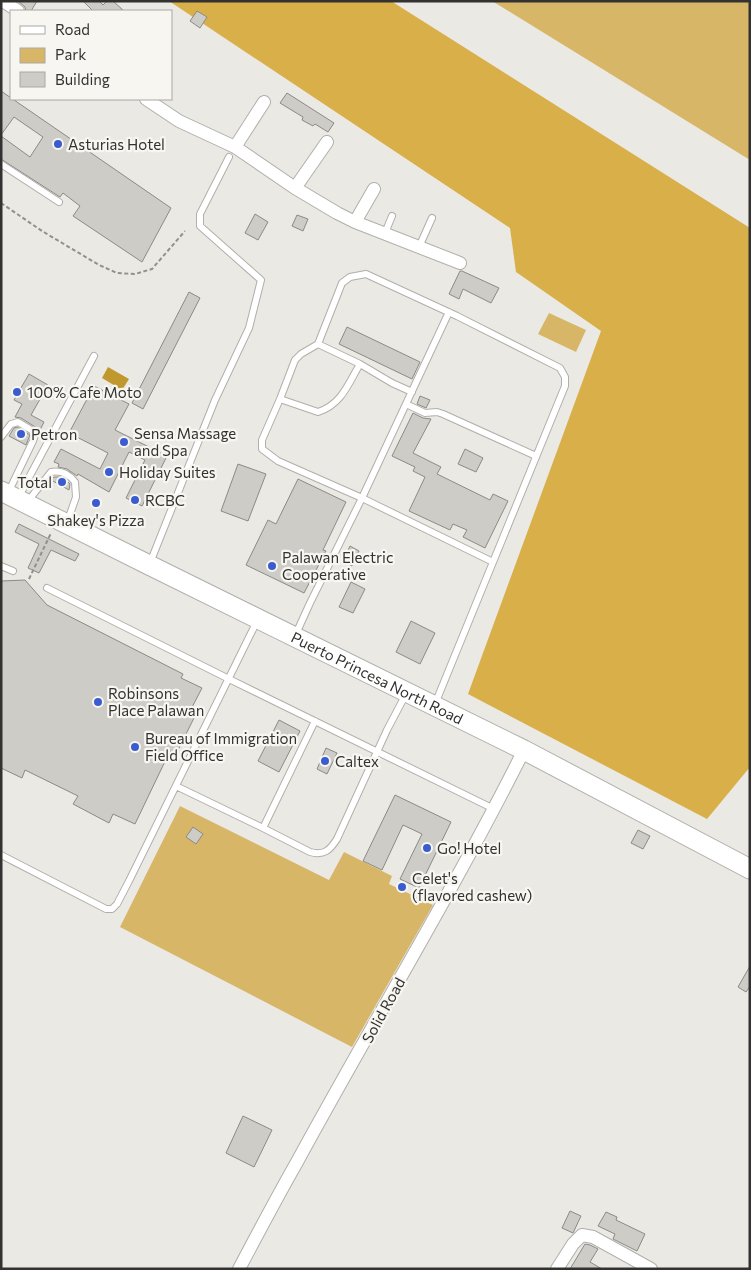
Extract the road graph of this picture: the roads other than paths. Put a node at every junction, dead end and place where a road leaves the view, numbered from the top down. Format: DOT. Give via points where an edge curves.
graph roads {
  1 [pos="3,1"];
  2 [pos="16,10"];
  3 [pos="148,100"];
  4 [pos="264,102"];
  5 [pos="326,142"];
  6 [pos="232,152"];
  7 [pos="1,164"];
  8 [pos="295,188"];
  9 [pos="374,189"];
  10 [pos="59,202"];
  11 [pos="392,216"];
  12 [pos="432,218"];
  13 [pos="355,222"];
  14 [pos="385,233"];
  15 [pos="419,247"];
  16 [pos="460,263"];
  17 [pos="449,312"];
  18 [pos="318,344"];
  19 [pos="94,356"];
  20 [pos="360,364"];
  21 [pos="412,392"];
  22 [pos="280,399"];
  23 [pos="406,404"];
  24 [pos="1,437"];
  25 [pos="536,456"];
  26 [pos="13,497"];
  27 [pos="362,498"];
  28 [pos="62,522"];
  29 [pos="493,562"];
  30 [pos="149,565"];
  31 [pos="1,566"];
  32 [pos="13,571"];
  33 [pos="47,588"];
  34 [pos="258,619"];
  35 [pos="295,637"];
  36 [pos="229,679"];
  37 [pos="407,692"];
  38 [pos="434,706"];
  39 [pos="315,721"];
  40 [pos="524,750"];
  41 [pos="376,751"];
  42 [pos="176,786"];
  43 [pos="494,808"];
  44 [pos="263,828"];
  45 [pos="1,855"];
  46 [pos="750,869"];
  47 [pos="239,1269"];
  48 [pos="558,1269"];
  49 [pos="650,1269"];
  1 -- 2 [label="street"];
  3 -- 6 [label="street"];
  4 -- 6 [label="street"];
  5 -- 8 [label="street"];
  6 -- 8 [label="street"];
  6 -- 30 [label="lane" via="200,214 200,226 261,280 249,328 215,400"];
  7 -- 10 [label="lane"];
  8 -- 13 [label="street"];
  9 -- 13 [label="street"];
  11 -- 14 [label="lane"];
  12 -- 15 [label="lane"];
  13 -- 14 [label="street"];
  14 -- 15 [label="street"];
  15 -- 16 [label="street"];
  17 -- 18 [label="lane" via="366,274 350,276 342,283"];
  17 -- 21 [label="lane"];
  17 -- 25 [label="lane" via="560,368 565,386"];
  18 -- 20 [label="lane"];
  18 -- 22 [label="lane" via="298,356"];
  19 -- 26 [label="lane"];
  20 -- 21 [label="lane"];
  20 -- 22 [label="lane" via="338,400 327,409 318,412"];
  21 -- 23 [label="lane"];
  22 -- 27 [label="lane" via="262,440 262,450 278,461"];
  23 -- 25 [label="lane" via="425,413 442,414"];
  23 -- 27 [label="lane"];
  24 -- 26 [label="lane" via="11,424 18,422 35,435"];
  25 -- 29 [label="lane"];
  26 -- 28 [label="main road, Puerto Princesa North Road"];
  26 -- 28 [label="lane" via="52,472 64,472 75,482 76,497"];
  27 -- 29 [label="lane"];
  27 -- 35 [label="lane"];
  28 -- 30 [label="main road, Puerto Princesa North Road"];
  29 -- 38 [label="lane"];
  30 -- 34 [label="main road, Puerto Princesa North Road"];
  31 -- 32 [label="lane"];
  33 -- 36 [label="lane"];
  34 -- 35 [label="main road, Puerto Princesa North Road"];
  34 -- 36 [label="lane"];
  35 -- 37 [label="main road, Puerto Princesa North Road"];
  36 -- 39 [label="lane"];
  36 -- 42 [label="lane"];
  37 -- 38 [label="main road, Puerto Princesa North Road"];
  37 -- 41 [label="lane"];
  38 -- 40 [label="main road, Puerto Princesa North Road"];
  39 -- 41 [label="lane"];
  39 -- 44 [label="lane"];
  40 -- 43 [label="street, Solid Road"];
  40 -- 46 [label="main road, Puerto Princesa North Road"];
  41 -- 43 [label="lane"];
  41 -- 44 [label="lane" via="331,848 318,854 310,852"];
  42 -- 44 [label="lane"];
  42 -- 45 [label="lane" via="112,909 106,909"];
  43 -- 47 [label="street, Solid Road"];
  48 -- 49 [label="street" via="582,1235 593,1237"];
}
